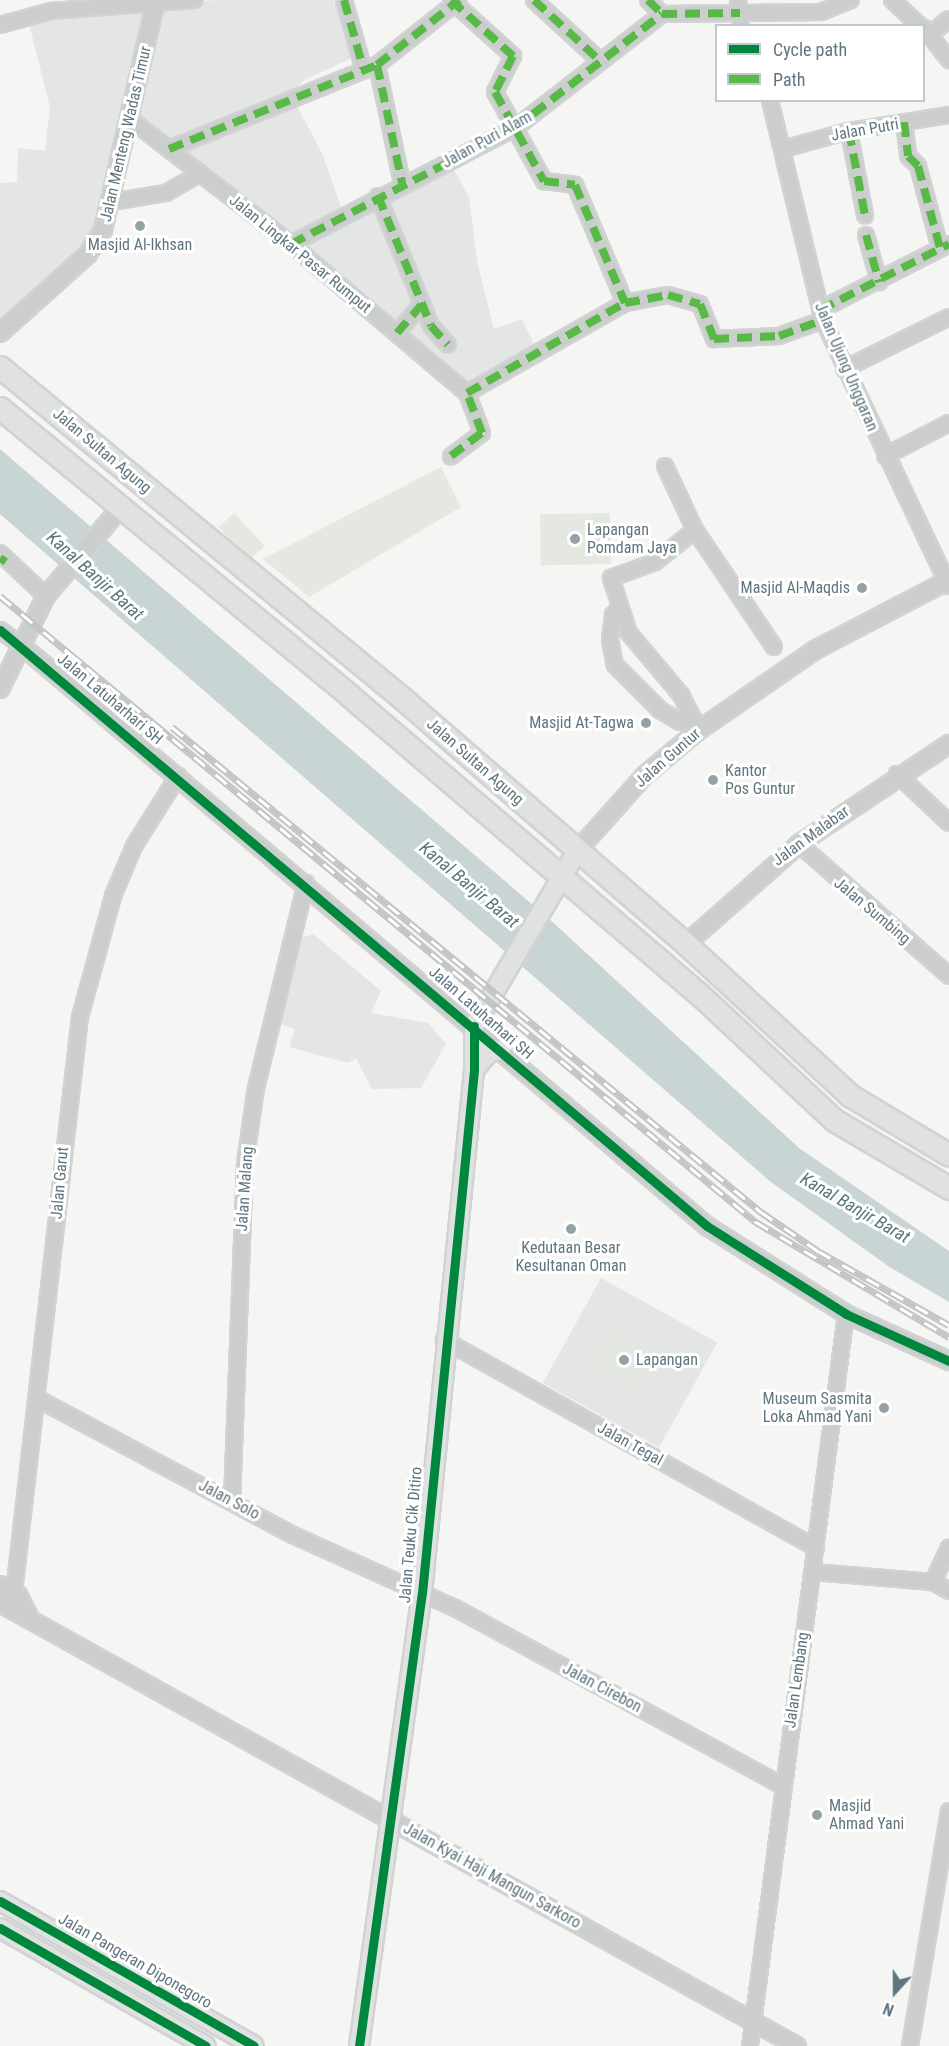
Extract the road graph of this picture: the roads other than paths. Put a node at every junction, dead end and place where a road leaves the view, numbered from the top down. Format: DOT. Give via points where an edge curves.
graph roads {
  1 [pos="195,0"];
  2 [pos="344,0"];
  3 [pos="534,0"];
  4 [pos="648,0"];
  5 [pos="851,0"];
  6 [pos="892,0"];
  7 [pos="156,2"];
  8 [pos="454,2"];
  9 [pos="740,13"];
  10 [pos="662,14"];
  11 [pos="949,19"];
  12 [pos="919,24"];
  13 [pos="0,25"];
  14 [pos="925,29"];
  15 [pos="599,60"];
  16 [pos="949,60"];
  17 [pos="370,66"];
  18 [pos="771,102"];
  19 [pos="949,115"];
  20 [pos="130,119"];
  21 [pos="904,123"];
  22 [pos="515,128"];
  23 [pos="849,131"];
  24 [pos="169,149"];
  25 [pos="783,149"];
  26 [pos="200,173"];
  27 [pos="402,183"];
  28 [pos="378,196"];
  29 [pos="111,202"];
  30 [pos="865,216"];
  31 [pos="866,235"];
  32 [pos="291,244"];
  33 [pos="945,246"];
  34 [pos="879,282"];
  35 [pos="625,303"];
  36 [pos="421,305"];
  37 [pos="821,315"];
  38 [pos="949,317"];
  39 [pos="0,333"];
  40 [pos="397,333"];
  41 [pos="448,345"];
  42 [pos="0,367"];
  43 [pos="844,369"];
  44 [pos="467,393"];
  45 [pos="0,408"];
  46 [pos="949,423"];
  47 [pos="451,456"];
  48 [pos="885,456"];
  49 [pos="665,466"];
  50 [pos="120,508"];
  51 [pos="695,530"];
  52 [pos="2,558"];
  53 [pos="948,582"];
  54 [pos="49,593"];
  55 [pos="619,608"];
  56 [pos="0,630"];
  57 [pos="22,646"];
  58 [pos="774,647"];
  59 [pos="370,672"];
  60 [pos="0,689"];
  61 [pos="350,696"];
  62 [pos="697,724"];
  63 [pos="949,744"];
  64 [pos="897,774"];
  65 [pos="178,776"];
  66 [pos="949,823"];
  67 [pos="799,844"];
  68 [pos="577,851"];
  69 [pos="562,877"];
  70 [pos="306,883"];
  71 [pos="686,944"];
  72 [pos="718,976"];
  73 [pos="949,976"];
  74 [pos="699,994"];
  75 [pos="474,1026"];
  76 [pos="501,1050"];
  77 [pos="474,1070"];
  78 [pos="949,1155"];
  79 [pos="949,1188"];
  80 [pos="846,1314"];
  81 [pos="444,1340"];
  82 [pos="949,1361"];
  83 [pos="40,1400"];
  84 [pos="232,1501"];
  85 [pos="949,1547"];
  86 [pos="816,1548"];
  87 [pos="813,1572"];
  88 [pos="933,1582"];
  89 [pos="0,1584"];
  90 [pos="949,1591"];
  91 [pos="422,1593"];
  92 [pos="9,1602"];
  93 [pos="781,1785"];
  94 [pos="949,1811"];
  95 [pos="388,1818"];
  96 [pos="0,1901"];
  97 [pos="0,1928"];
  98 [pos="753,2021"];
  99 [pos="206,2046"];
  100 [pos="255,2046"];
  101 [pos="359,2046"];
  102 [pos="750,2046"];
  103 [pos="797,2046"];
  104 [pos="910,2046"];
  1 -- 7 [label="street"];
  2 -- 17 [label="street"];
  3 -- 15 [label="street"];
  4 -- 10 [label="street"];
  5 -- 9 [label="street" via="821,12"];
  6 -- 12 [label="street"];
  7 -- 13 [label="street" via="51,11"];
  7 -- 20 [label="street, Jalan Menteng Wadas Timur"];
  8 -- 17 [label="street"];
  8 -- 22 [label="street" via="515,60 494,89"];
  9 -- 10 [label="street"];
  10 -- 15 [label="street, Jalan Puri Alam"];
  11 -- 14 [label="street"];
  14 -- 16 [label="street"];
  15 -- 22 [label="street, Jalan Puri Alam"];
  17 -- 24 [label="street"];
  17 -- 27 [label="street"];
  18 -- 25 [label="street, Jalan Ujung Unggaran"];
  19 -- 21 [label="street, Jalan Putri"];
  20 -- 24 [label="street, Jalan Lingkar Pasar Rumput"];
  20 -- 29 [label="street, Jalan Menteng Wadas Timur"];
  21 -- 23 [label="street, Jalan Putri"];
  21 -- 33 [label="street" via="908,156 918,165"];
  22 -- 27 [label="street, Jalan Puri Alam"];
  22 -- 35 [label="street" via="544,181 575,185"];
  23 -- 25 [label="street, Jalan Putri"];
  23 -- 30 [label="street"];
  24 -- 26 [label="street, Jalan Lingkar Pasar Rumput"];
  25 -- 37 [label="street, Jalan Ujung Unggaran"];
  26 -- 29 [label="street" via="166,193"];
  26 -- 32 [label="street, Jalan Lingkar Pasar Rumput"];
  27 -- 28 [label="street, Jalan Puri Alam"];
  28 -- 32 [label="street, Jalan Puri Alam"];
  28 -- 36 [label="street"];
  29 -- 39 [label="street, Jalan Menteng Wadas Timur" via="88,254"];
  31 -- 34 [label="street"];
  32 -- 40 [label="street, Jalan Lingkar Pasar Rumput"];
  33 -- 34 [label="street"];
  34 -- 37 [label="street"];
  35 -- 37 [label="street" via="668,295 700,304 714,339 779,336"];
  35 -- 44 [label="street"];
  36 -- 40 [label="street"];
  36 -- 41 [label="street"];
  37 -- 43 [label="street, Jalan Ujung Unggaran"];
  38 -- 43 [label="street"];
  40 -- 44 [label="street, Jalan Lingkar Pasar Rumput"];
  42 -- 59 [label="main road, Jalan Sultan Agung"];
  43 -- 48 [label="street, Jalan Ujung Unggaran"];
  44 -- 47 [label="street, Jalan Lingkar Pasar Rumput" via="482,433"];
  45 -- 50 [label="main road, Jalan Sultan Agung"];
  46 -- 48 [label="street"];
  48 -- 53 [label="street, Jalan Ujung Unggaran"];
  49 -- 51 [label="street"];
  50 -- 54 [label="street"];
  50 -- 61 [label="main road, Jalan Sultan Agung"];
  51 -- 55 [label="street" via="655,562 610,578"];
  51 -- 58 [label="street"];
  52 -- 54 [label="street"];
  53 -- 62 [label="street, Jalan Guntur" via="815,650"];
  54 -- 57 [label="street"];
  55 -- 62 [label="street" via="629,633"];
  55 -- 62 [label="street" via="612,615 610,640 615,665 660,710 680,722"];
  56 -- 57 [label="street"];
  57 -- 60 [label="street"];
  57 -- 65 [label="street, Jalan Latuharhari SH"];
  59 -- 61 [label="main road"];
  59 -- 68 [label="main road, Jalan Sultan Agung"];
  61 -- 69 [label="main road, Jalan Sultan Agung"];
  62 -- 68 [label="street, Jalan Guntur"];
  63 -- 64 [label="street, Jalan Malabar"];
  64 -- 66 [label="street"];
  64 -- 67 [label="street, Jalan Malabar"];
  65 -- 70 [label="street, Jalan Latuharhari SH"];
  65 -- 83 [label="street, Jalan Garut" via="134,846 113,896 80,1017"];
  67 -- 71 [label="street, Jalan Malabar"];
  67 -- 73 [label="street, Jalan Sumbing"];
  68 -- 69 [label="main road, Jalan Guntur"];
  68 -- 71 [label="main road, Jalan Sultan Agung"];
  69 -- 74 [label="main road, Jalan Sultan Agung"];
  69 -- 75 [label="main road, Jalan Guntur"];
  70 -- 75 [label="street, Jalan Latuharhari SH"];
  70 -- 84 [label="street, Jalan Malang" via="256,1088 245,1163"];
  71 -- 72 [label="main road, Jalan Sultan Agung"];
  72 -- 74 [label="main road"];
  72 -- 78 [label="main road, Jalan Sultan Agung" via="851,1096"];
  74 -- 79 [label="main road, Jalan Sultan Agung" via="834,1120"];
  75 -- 76 [label="street, Jalan Latuharhari SH"];
  75 -- 77 [label="main road, Jalan Teuku Cik Ditiro"];
  76 -- 77 [label="main road" via="489,1052"];
  76 -- 80 [label="street, Jalan Latuharhari SH" via="707,1226"];
  77 -- 81 [label="main road, Jalan Teuku Cik Ditiro"];
  80 -- 82 [label="street, Jalan Latuharhari SH"];
  80 -- 86 [label="street, Jalan Lembang"];
  81 -- 86 [label="street, Jalan Tegal"];
  81 -- 91 [label="main road, Jalan Teuku Cik Ditiro"];
  83 -- 84 [label="street, Jalan Solo"];
  83 -- 92 [label="street, Jalan Garut"];
  84 -- 91 [label="street, Jalan Solo"];
  85 -- 88 [label="street"];
  86 -- 87 [label="street, Jalan Lembang"];
  87 -- 88 [label="street"];
  87 -- 93 [label="street, Jalan Lembang"];
  88 -- 90 [label="street"];
  89 -- 92 [label="street"];
  91 -- 93 [label="street, Jalan Cirebon"];
  91 -- 95 [label="main road, Jalan Teuku Cik Ditiro"];
  92 -- 95 [label="street, Jalan Kyai Haji Mangun Sarkoro" via="30,1619"];
  93 -- 98 [label="street, Jalan Lembang"];
  94 -- 104 [label="street"];
  95 -- 98 [label="street, Jalan Kyai Haji Mangun Sarkoro"];
  95 -- 101 [label="main road, Jalan Teuku Cik Ditiro"];
  96 -- 100 [label="main road, Jalan Pangeran Diponegoro"];
  97 -- 99 [label="main road"];
  98 -- 102 [label="street, Jalan Lembang"];
  98 -- 103 [label="street, Jalan Kyai Haji Mangun Sarkoro"];
}
